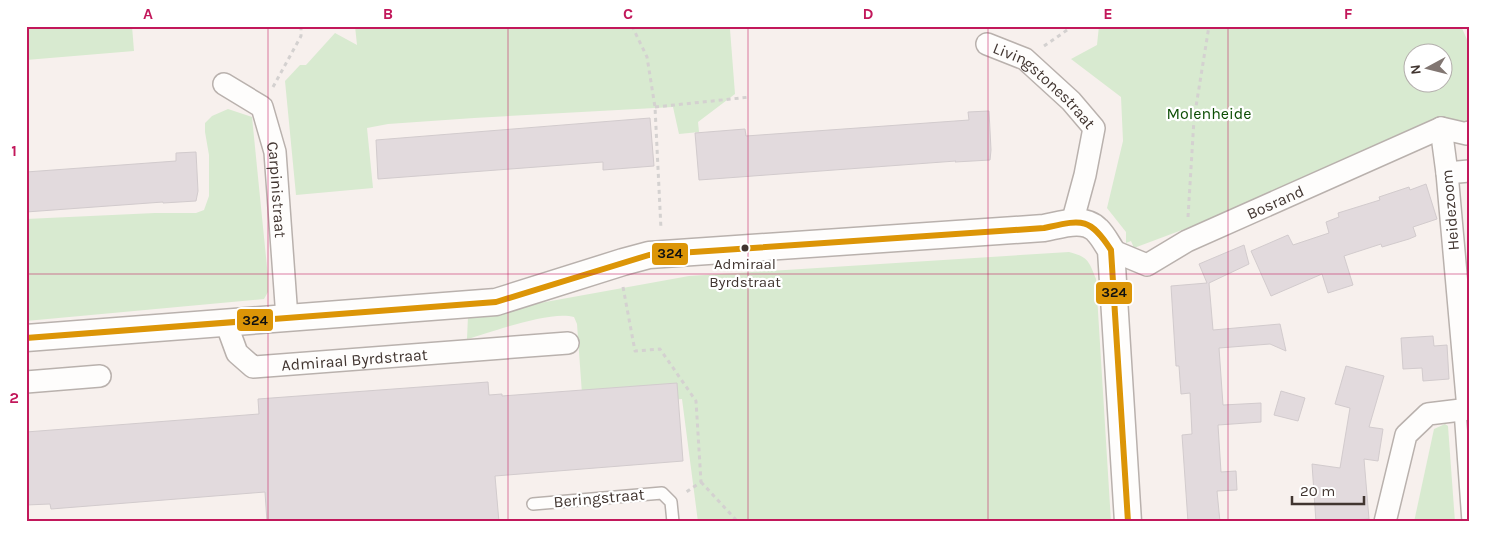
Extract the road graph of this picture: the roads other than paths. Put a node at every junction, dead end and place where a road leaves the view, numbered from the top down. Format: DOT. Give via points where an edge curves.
graph roads {
  1 [pos="987,44"];
  2 [pos="224,84"];
  3 [pos="1441,128"];
  4 [pos="1469,132"];
  5 [pos="1469,172"];
  6 [pos="1447,173"];
  7 [pos="1072,223"];
  8 [pos="1111,250"];
  9 [pos="287,318"];
  10 [pos="226,323"];
  11 [pos="26,338"];
  12 [pos="568,343"];
  13 [pos="100,376"];
  14 [pos="26,382"];
  15 [pos="1465,410"];
  16 [pos="533,504"];
  17 [pos="674,522"];
  18 [pos="1128,522"];
  19 [pos="1385,522"];
  20 [pos="1468,522"];
  1 -- 7 [label="street, Livingstonestraat" via="1026,59 1071,100 1094,128"];
  2 -- 9 [label="street, Carpinistraat" via="262,107 275,152"];
  3 -- 4 [label="street"];
  3 -- 6 [label="street, Heidezoom"];
  3 -- 8 [label="street, Bosrand" via="1187,241 1146,265"];
  5 -- 6 [label="street"];
  6 -- 15 [label="street, Heidezoom"];
  7 -- 8 [label="street" via="1083,223 1096,229"];
  7 -- 9 [label="street" via="1044,228 649,255 496,302"];
  8 -- 18 [label="street"];
  9 -- 10 [label="street"];
  10 -- 11 [label="street"];
  10 -- 12 [label="street, Admiraal Byrdstraat" via="237,353 253,367"];
  13 -- 14 [label="street"];
  15 -- 19 [label="street" via="1428,414 1406,435"];
  15 -- 20 [label="lane, Heidezoom"];
  16 -- 17 [label="lane, Beringstraat" via="662,493 671,502"];
}
